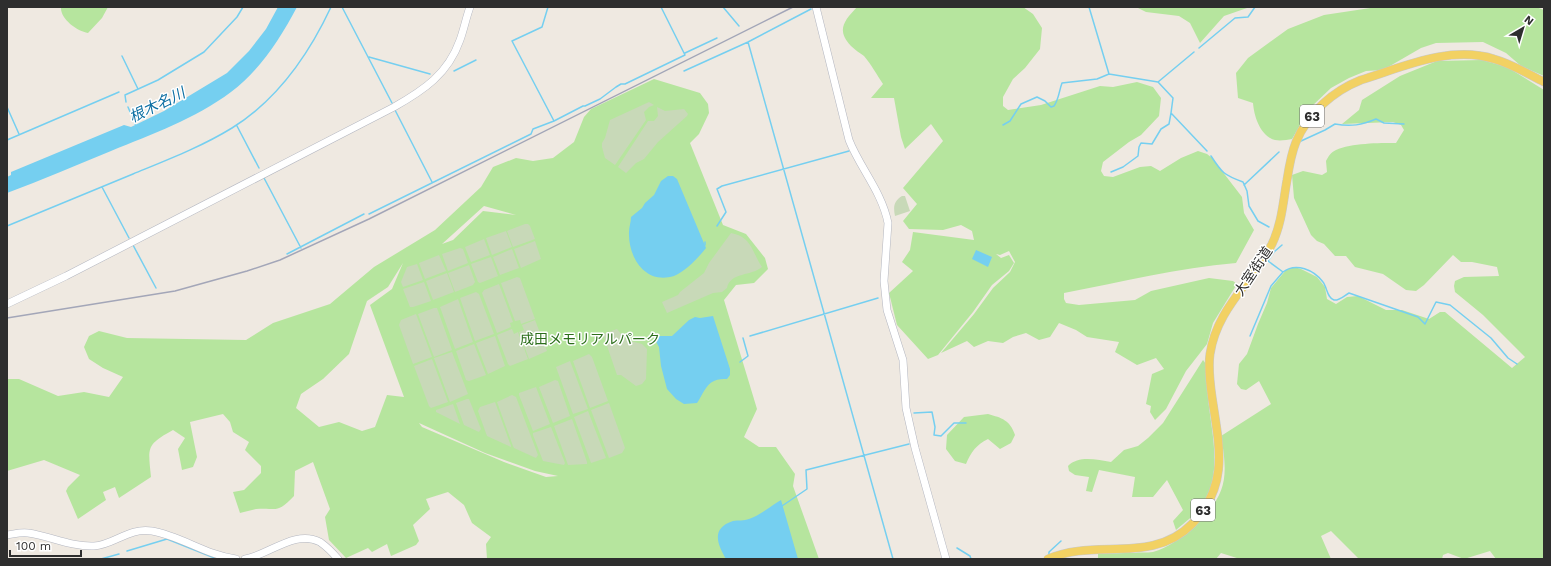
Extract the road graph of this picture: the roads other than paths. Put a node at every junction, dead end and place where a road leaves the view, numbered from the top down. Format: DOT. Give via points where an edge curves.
graph roads {
  1 [pos="470,7"];
  2 [pos="816,7"];
  3 [pos="1544,82"];
  4 [pos="7,304"];
  5 [pos="7,535"];
  6 [pos="236,559"];
  7 [pos="245,559"];
  8 [pos="338,559"];
  9 [pos="946,559"];
  10 [pos="1048,559"];
  1 -- 4 [label="street" via="460,40 448,63 423,90 66,276"];
  2 -- 9 [label="street" via="849,140 881,199 886,214 888,223 884,280 887,310 903,360 906,408 915,448"];
  3 -- 10 [label="main road, 大室街道 / 63" via="1492,58 1462,54 1445,56 1355,82 1320,106 1296,142 1290,162 1281,221 1272,243 1215,332 1210,357 1210,378 1219,456 1218,476 1210,500 1191,525 1157,545 1121,550 1072,552"];
  5 -- 6 [label="street" via="26,533 82,546 96,546 128,533 146,530"];
  7 -- 8 [label="street" via="256,557 296,539 306,538 320,542"];
}
